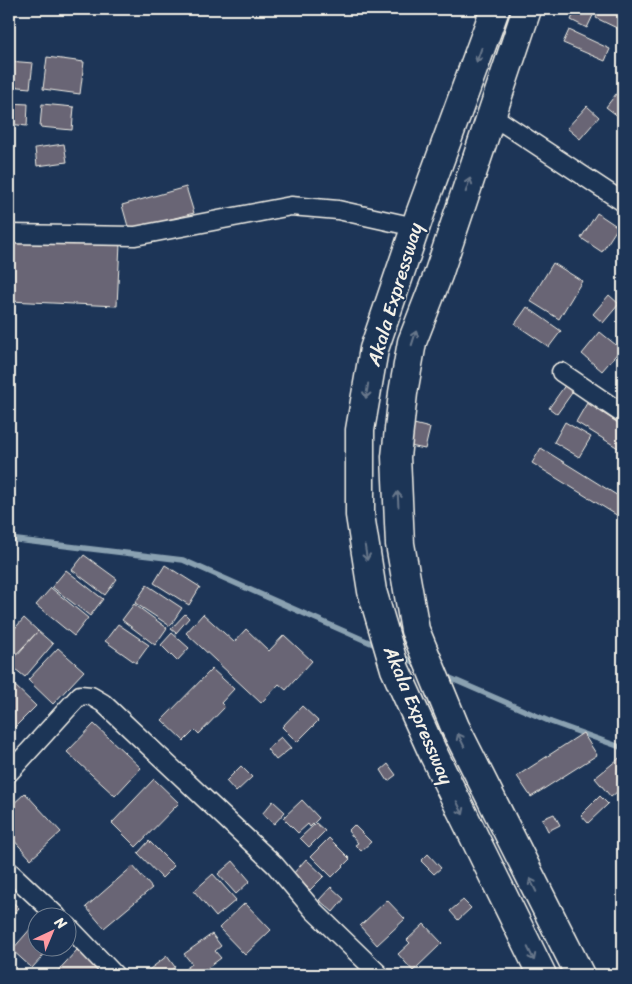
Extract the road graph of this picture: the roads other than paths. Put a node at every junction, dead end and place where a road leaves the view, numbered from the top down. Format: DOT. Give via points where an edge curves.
graph roads {
  1 [pos="495,9"];
  2 [pos="527,9"];
  3 [pos="491,115"];
  4 [pos="623,202"];
  5 [pos="415,227"];
  6 [pos="9,234"];
  7 [pos="561,372"];
  8 [pos="623,414"];
  9 [pos="9,773"];
  10 [pos="9,871"];
  11 [pos="46,906"];
  12 [pos="78,936"];
  13 [pos="115,975"];
  14 [pos="380,975"];
  15 [pos="542,975"];
  16 [pos="580,975"];
  1 -- 5 [label="main road, Akala Expressway, one-way"];
  2 -- 3 [label="main road, Akala Expressway"];
  3 -- 4 [label="street"];
  16 -- 3 [label="main road, Akala Expressway, one-way" via="455,728 417,634 400,544 396,457 412,342 438,275"];
  5 -- 6 [label="street" via="338,210 291,206 135,236"];
  5 -- 15 [label="main road, Akala Expressway, one-way" via="374,350 360,430 360,515 372,591 394,669"];
  7 -- 8 [label="street"];
  9 -- 14 [label="street" via="80,695 91,696 168,762 275,865 313,910"];
  10 -- 11 [label="street"];
  12 -- 13 [label="street"];
}
